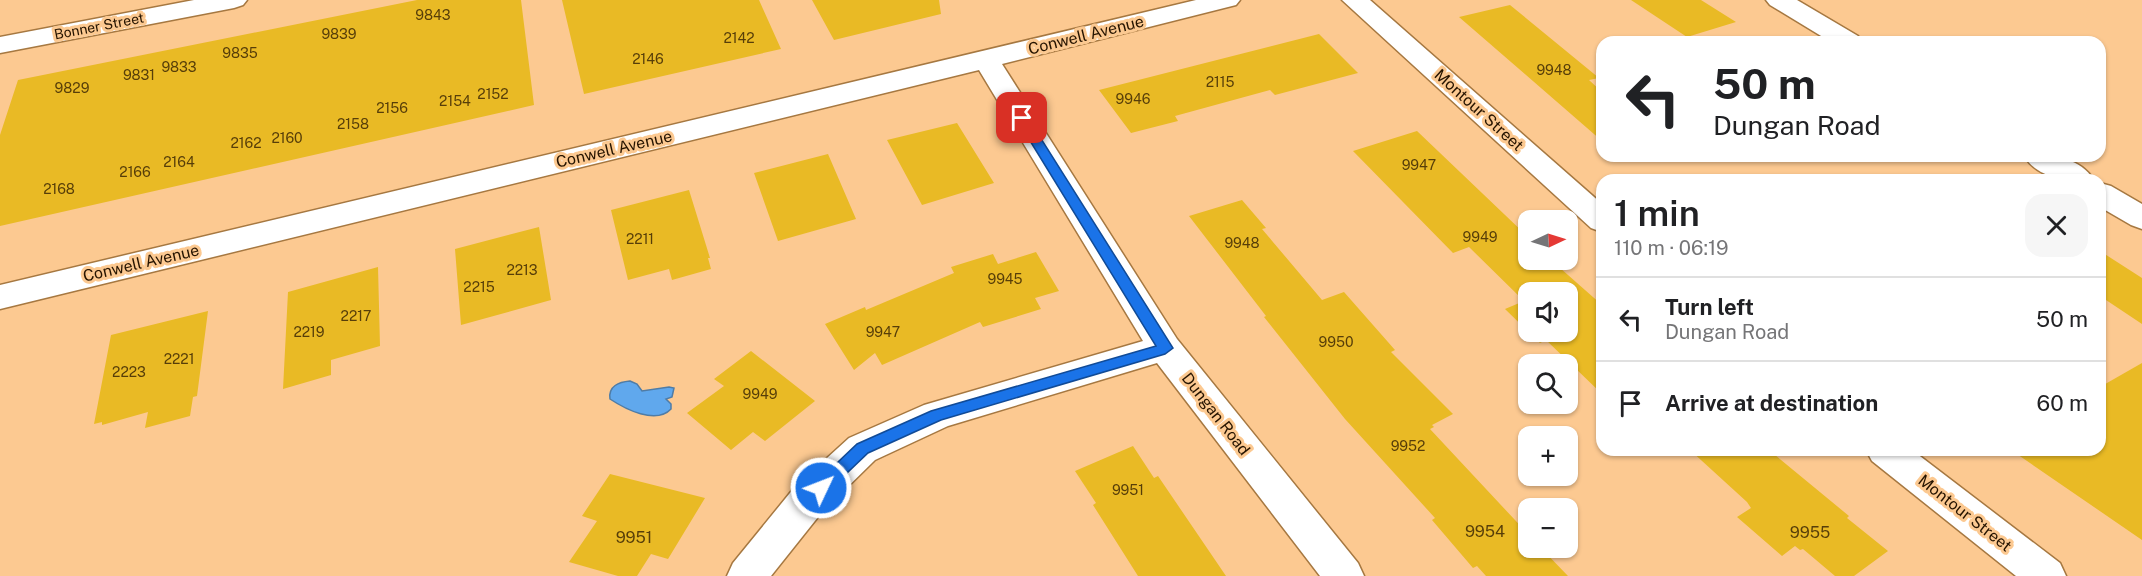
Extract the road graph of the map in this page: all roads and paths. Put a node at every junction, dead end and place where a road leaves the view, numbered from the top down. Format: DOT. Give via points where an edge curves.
graph roads {
  1 [pos="234,0"];
  2 [pos="1227,0"];
  3 [pos="1356,0"];
  4 [pos="1779,0"];
  5 [pos="1839,36"];
  6 [pos="0,45"];
  7 [pos="986,60"];
  8 [pos="2049,162"];
  9 [pos="2069,174"];
  10 [pos="2106,197"];
  11 [pos="1596,215"];
  12 [pos="2142,218"];
  13 [pos="0,297"];
  14 [pos="1165,348"];
  15 [pos="1893,456"];
  16 [pos="747,576"];
  17 [pos="1344,576"];
  18 [pos="2046,576"];
  1 -- 6 [label="street, Bonner Street"];
  2 -- 7 [label="street, Conwell Avenue"];
  3 -- 11 [label="street, Montour Street"];
  4 -- 5 [label="street"];
  7 -- 13 [label="street, Conwell Avenue"];
  7 -- 14 [label="street, Dungan Road"];
  8 -- 9 [label="street"];
  10 -- 12 [label="street"];
  14 -- 16 [label="street" via="937,415 862,449 808,501"];
  14 -- 17 [label="street, Dungan Road"];
  15 -- 18 [label="street, Montour Street"];
}
